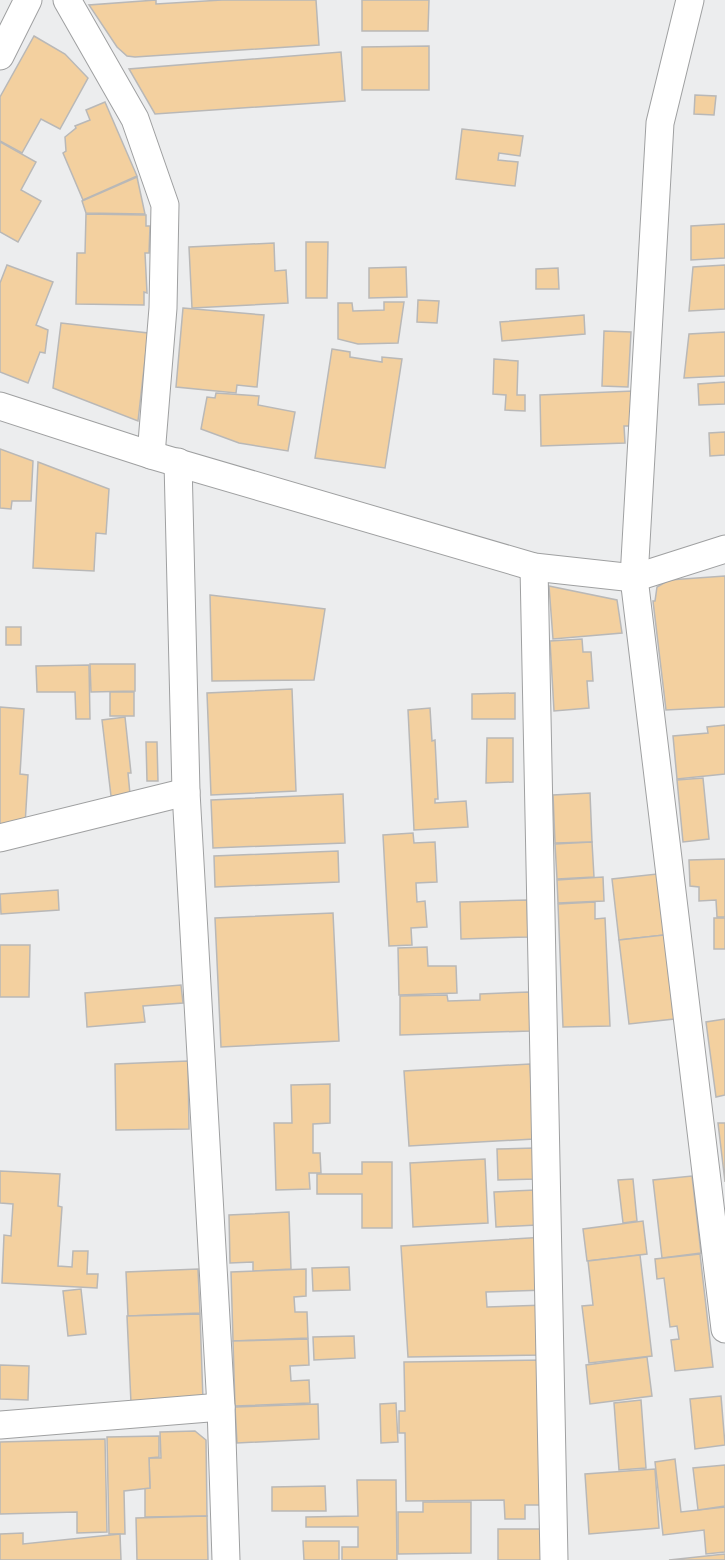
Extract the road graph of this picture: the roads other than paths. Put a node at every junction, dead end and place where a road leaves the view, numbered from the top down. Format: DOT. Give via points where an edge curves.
graph roads {
  1 [pos="28,0"];
  2 [pos="67,0"];
  3 [pos="690,0"];
  4 [pos="0,56"];
  5 [pos="0,406"];
  6 [pos="151,455"];
  7 [pos="178,462"];
  8 [pos="725,549"];
  9 [pos="534,567"];
  10 [pos="634,578"];
  11 [pos="186,792"];
  12 [pos="0,838"];
  13 [pos="725,1329"];
  14 [pos="221,1407"];
  15 [pos="0,1425"];
  16 [pos="226,1560"];
  17 [pos="554,1560"];
  1 -- 4 [label="street"];
  2 -- 6 [label="street" via="135,119 165,205 163,308"];
  3 -- 10 [label="street" via="660,123"];
  5 -- 6 [label="street"];
  6 -- 7 [label="street"];
  7 -- 9 [label="street"];
  7 -- 11 [label="street"];
  8 -- 10 [label="street"];
  9 -- 10 [label="street"];
  9 -- 17 [label="street"];
  10 -- 13 [label="street"];
  11 -- 12 [label="street"];
  11 -- 14 [label="street"];
  14 -- 15 [label="street"];
  14 -- 16 [label="street"];
}
